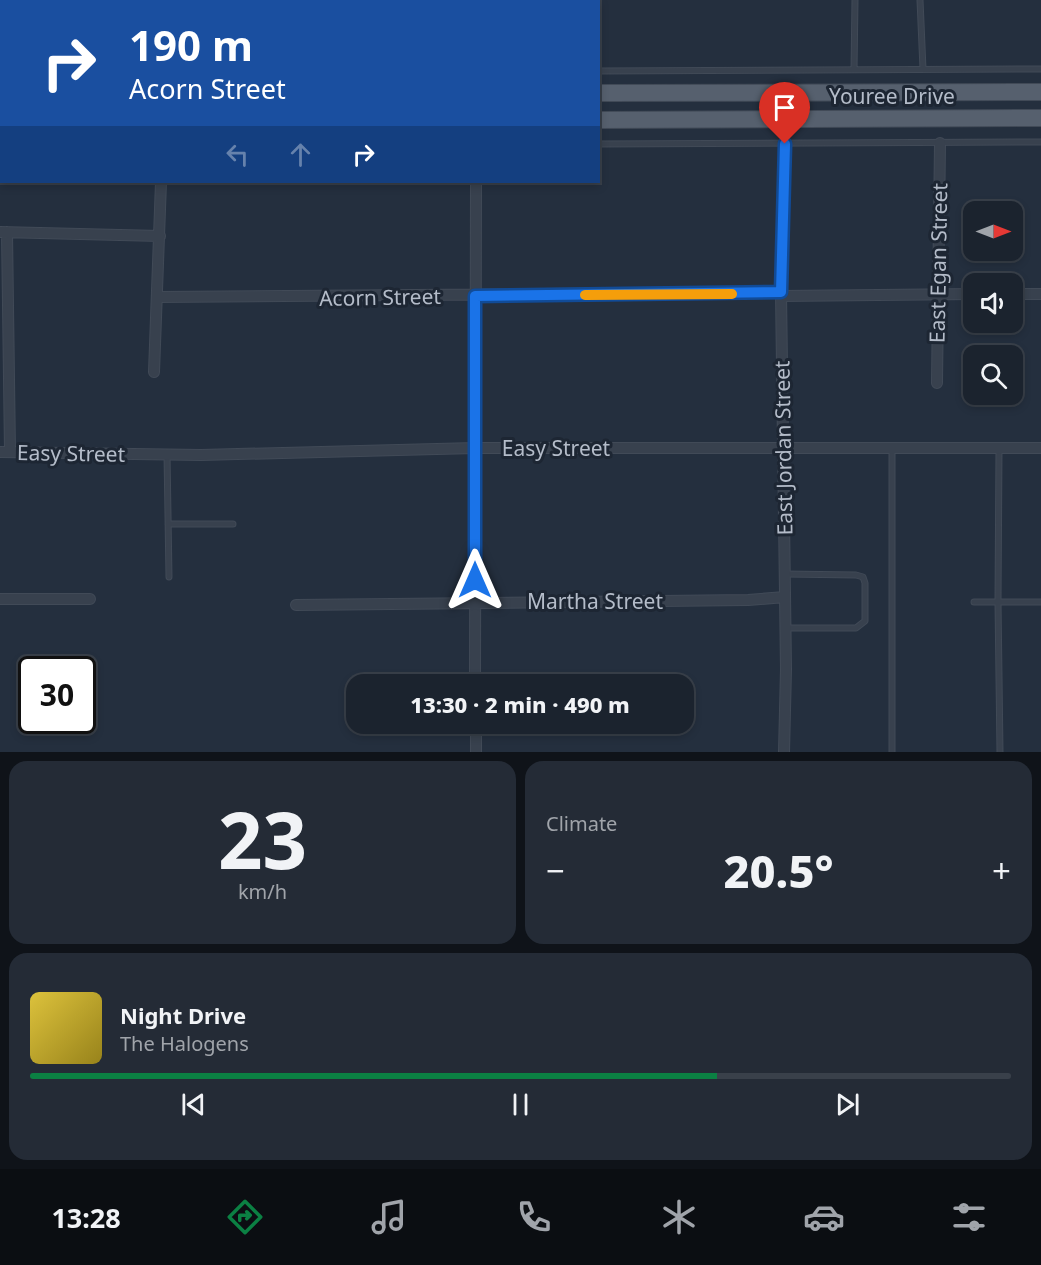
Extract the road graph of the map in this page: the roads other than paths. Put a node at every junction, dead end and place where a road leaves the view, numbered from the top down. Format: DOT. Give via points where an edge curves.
graph roads {
  1 [pos="855,0"];
  2 [pos="920,0"];
  3 [pos="923,69"];
  4 [pos="1041,69"];
  5 [pos="854,70"];
  6 [pos="600,71"];
  7 [pos="1041,92"];
  8 [pos="600,93"];
  9 [pos="1041,118"];
  10 [pos="600,120"];
  11 [pos="1041,142"];
  12 [pos="940,143"];
  13 [pos="600,144"];
  14 [pos="785,144"];
  15 [pos="161,183"];
  16 [pos="476,183"];
  17 [pos="4,232"];
  18 [pos="160,236"];
  19 [pos="938,293"];
  20 [pos="781,294"];
  21 [pos="963,294"];
  22 [pos="1023,294"];
  23 [pos="1041,294"];
  24 [pos="475,296"];
  25 [pos="158,297"];
  26 [pos="154,372"];
  27 [pos="937,383"];
  28 [pos="475,448"];
  29 [pos="892,448"];
  30 [pos="999,448"];
  31 [pos="1041,448"];
  32 [pos="784,449"];
  33 [pos="5,452"];
  34 [pos="167,454"];
  35 [pos="168,524"];
  36 [pos="233,524"];
  37 [pos="785,574"];
  38 [pos="169,577"];
  39 [pos="785,597"];
  40 [pos="0,599"];
  41 [pos="90,599"];
  42 [pos="475,602"];
  43 [pos="974,602"];
  44 [pos="998,602"];
  45 [pos="1041,602"];
  46 [pos="296,605"];
  47 [pos="786,628"];
  48 [pos="476,674"];
  49 [pos="476,734"];
  50 [pos="476,752"];
  51 [pos="784,752"];
  52 [pos="892,752"];
  53 [pos="1000,752"];
  1 -- 5 [label="lane"];
  2 -- 3 [label="lane"];
  3 -- 4 [label="lane"];
  3 -- 5 [label="lane"];
  5 -- 6 [label="lane"];
  7 -- 8 [label="main road, Youree Drive"];
  9 -- 10 [label="main road, Youree Drive"];
  11 -- 12 [label="lane"];
  12 -- 14 [label="lane"];
  12 -- 19 [label="street, East Egan Street"];
  13 -- 14 [label="lane"];
  14 -- 20 [label="street, East Jordan Street"];
  15 -- 18 [label="street"];
  16 -- 24 [label="street"];
  17 -- 18 [label="street"];
  17 -- 33 [label="street"];
  18 -- 25 [label="street"];
  19 -- 20 [label="street, Acorn Street"];
  19 -- 21 [label="street, Acorn Street"];
  19 -- 27 [label="street, East Egan Street"];
  20 -- 24 [label="street, Acorn Street"];
  20 -- 32 [label="street, East Jordan Street"];
  22 -- 23 [label="street"];
  24 -- 25 [label="street, Acorn Street"];
  24 -- 28 [label="street"];
  25 -- 26 [label="street"];
  28 -- 32 [label="street, Easy Street"];
  28 -- 34 [label="street, Easy Street"];
  28 -- 42 [label="street"];
  29 -- 30 [label="street, Easy Street"];
  29 -- 32 [label="street, Easy Street"];
  29 -- 52 [label="lane"];
  30 -- 31 [label="street, Easy Street"];
  30 -- 44 [label="lane"];
  32 -- 37 [label="street, East Jordan Street"];
  33 -- 34 [label="street, Easy Street"];
  34 -- 35 [label="lane"];
  35 -- 36 [label="lane"];
  35 -- 38 [label="lane"];
  37 -- 39 [label="street, East Jordan Street"];
  37 -- 47 [label="lane" via="856,575 863,577 865,583 862,626"];
  39 -- 42 [label="street, Martha Street"];
  39 -- 47 [label="street, East Jordan Street"];
  40 -- 41 [label="street"];
  42 -- 46 [label="street, Martha Street"];
  42 -- 48 [label="street"];
  43 -- 44 [label="lane"];
  44 -- 45 [label="lane"];
  44 -- 53 [label="lane"];
  47 -- 51 [label="street, East Jordan Street"];
  49 -- 50 [label="street"];
}
